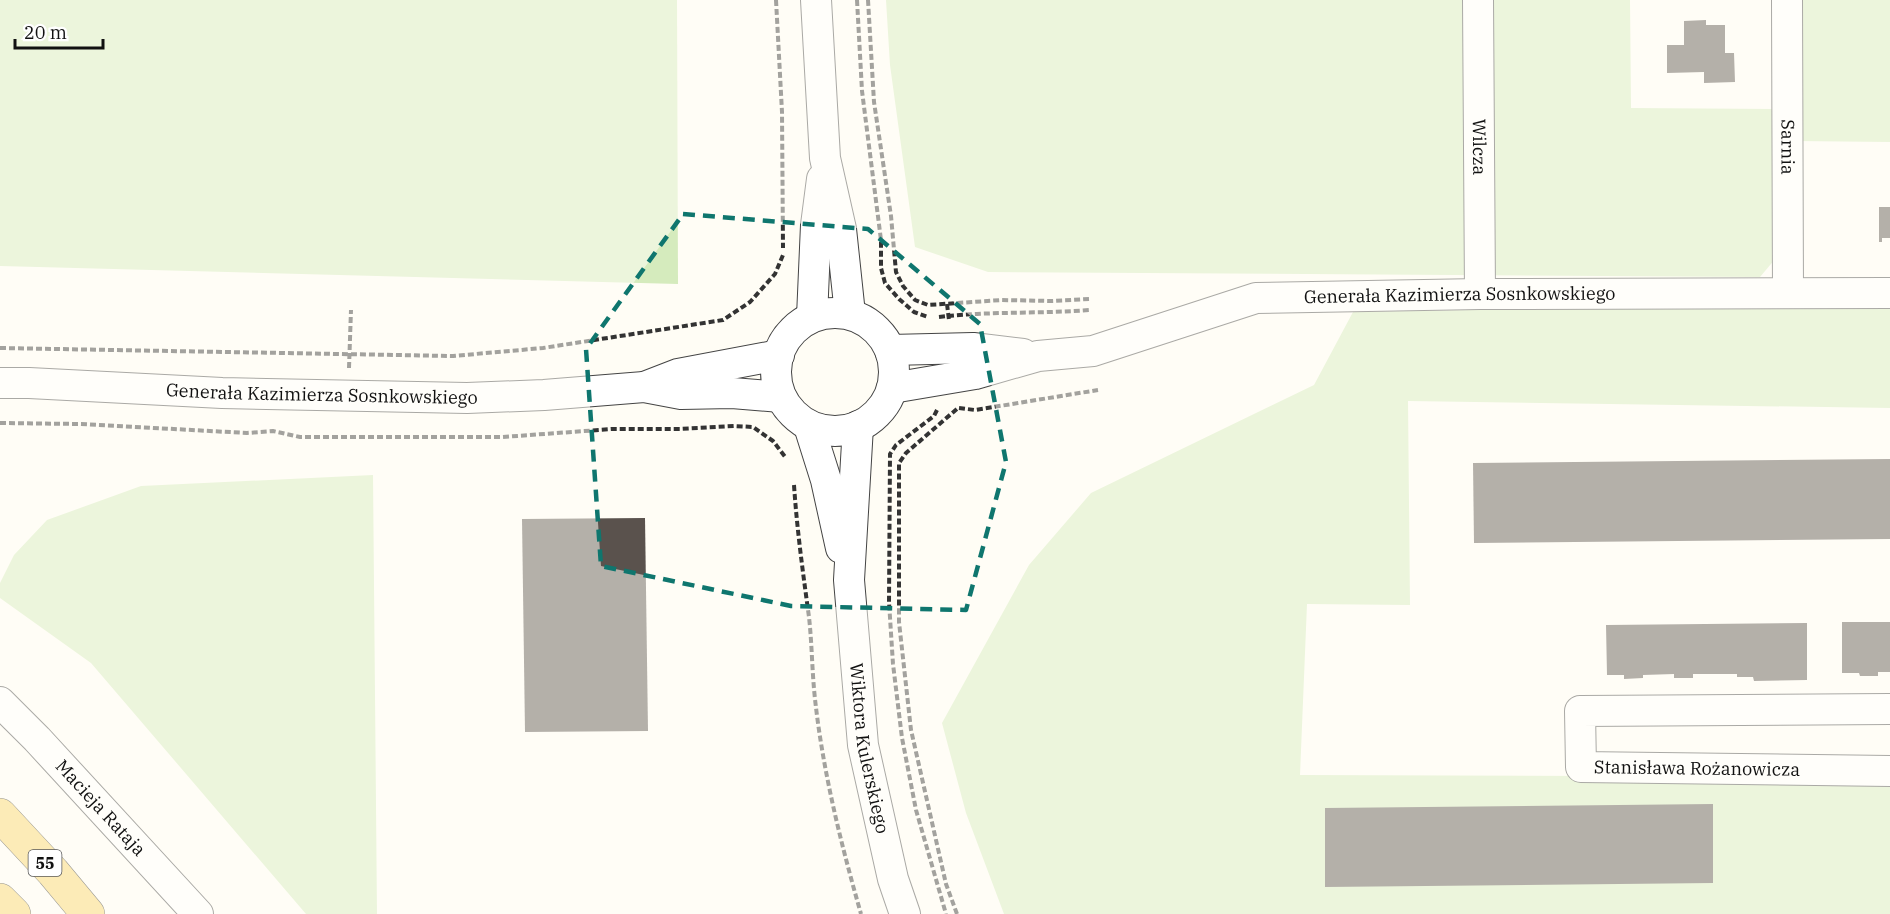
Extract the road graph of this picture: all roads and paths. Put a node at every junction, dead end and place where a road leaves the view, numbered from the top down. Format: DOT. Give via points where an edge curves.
graph roads {
  1 [pos="776,0"];
  2 [pos="816,0"];
  3 [pos="857,0"];
  4 [pos="868,0"];
  5 [pos="1478,0"];
  6 [pos="1788,0"];
  7 [pos="825,158"];
  8 [pos="1788,293"];
  9 [pos="1890,293"];
  10 [pos="1480,294"];
  11 [pos="1089,299"];
  12 [pos="946,304"];
  13 [pos="351,310"];
  14 [pos="1090,310"];
  15 [pos="850,314"];
  16 [pos="948,316"];
  17 [pos="812,317"];
  18 [pos="0,348"];
  19 [pos="890,350"];
  20 [pos="349,355"];
  21 [pos="779,355"];
  22 [pos="948,368"];
  23 [pos="0,383"];
  24 [pos="644,387"];
  25 [pos="892,388"];
  26 [pos="1098,390"];
  27 [pos="349,396"];
  28 [pos="781,397"];
  29 [pos="958,408"];
  30 [pos="0,423"];
  31 [pos="809,426"];
  32 [pos="858,426"];
  33 [pos="788,461"];
  34 [pos="794,482"];
  35 [pos="849,580"];
  36 [pos="0,702"];
  37 [pos="1890,709"];
  38 [pos="1890,771"];
  39 [pos="0,814"];
  40 [pos="0,900"];
  41 [pos="14,914"];
  42 [pos="88,914"];
  43 [pos="198,914"];
  44 [pos="861,914"];
  45 [pos="905,914"];
  46 [pos="946,914"];
  47 [pos="957,914"];
  1 -- 20 [label="path" via="783,255 775,274 750,303 723,320 543,348 453,356"];
  2 -- 7 [label="street"];
  3 -- 16 [label="path" via="862,91 885,283 914,312 929,318"];
  4 -- 12 [label="path" via="874,102 896,272 915,300 928,305"];
  5 -- 10 [label="street, Wilcza"];
  6 -- 8 [label="street, Sarnia"];
  7 -- 15 [label="street" via="841,229"];
  7 -- 17 [label="street" via="816,225"];
  8 -- 9 [label="street, Generała Kazimierza Sosnkowskiego"];
  8 -- 10 [label="street, Generała Kazimierza Sosnkowskiego"];
  10 -- 22 [label="street, Generała Kazimierza Sosnkowskiego" via="1256,298 1093,351 1038,356 974,348"];
  11 -- 12 [label="path"];
  12 -- 16 [label="path"];
  13 -- 20 [label="path"];
  14 -- 16 [label="path"];
  15 -- 17 [label="street"];
  15 -- 19 [label="street" via="866,321"];
  16 -- 22 [label="path"];
  17 -- 21 [label="street" via="796,327"];
  18 -- 20 [label="path"];
  19 -- 22 [label="street, Generała Kazimierza Sosnkowskiego"];
  19 -- 25 [label="street" via="894,368"];
  20 -- 27 [label="path"];
  21 -- 24 [label="street, Generała Kazimierza Sosnkowskiego" via="678,374"];
  21 -- 28 [label="street" via="776,377"];
  22 -- 25 [label="street, Generała Kazimierza Sosnkowskiego"];
  22 -- 29 [label="path"];
  22 -- 46 [label="path" via="934,416 890,454 888,602 902,738 916,810"];
  23 -- 27 [label="street, Generała Kazimierza Sosnkowskiego"];
  24 -- 27 [label="street, Generała Kazimierza Sosnkowskiego" via="468,398"];
  24 -- 28 [label="street, Generała Kazimierza Sosnkowskiego" via="681,394"];
  25 -- 32 [label="street" via="883,407"];
  26 -- 29 [label="path" via="975,410"];
  28 -- 31 [label="street" via="793,414"];
  29 -- 47 [label="path" via="899,463 899,622 911,730 946,884"];
  30 -- 33 [label="path" via="300,436 503,438 612,429 753,427 773,441"];
  31 -- 32 [label="street" via="830,431"];
  31 -- 35 [label="street, Wiktora Kulerskiego"];
  32 -- 35 [label="street, Wiktora Kulerskiego"];
  34 -- 44 [label="path" via="815,700 842,847"];
  35 -- 45 [label="street, Wiktora Kulerskiego" via="863,745 893,879"];
  36 -- 43 [label="street, Macieja Rataja"];
  37 -- 38 [label="street, Stanisława Rożanowicza" via="1580,711 1581,767"];
  39 -- 42 [label="main road, 55"];
  40 -- 41 [label="main road"];
}
